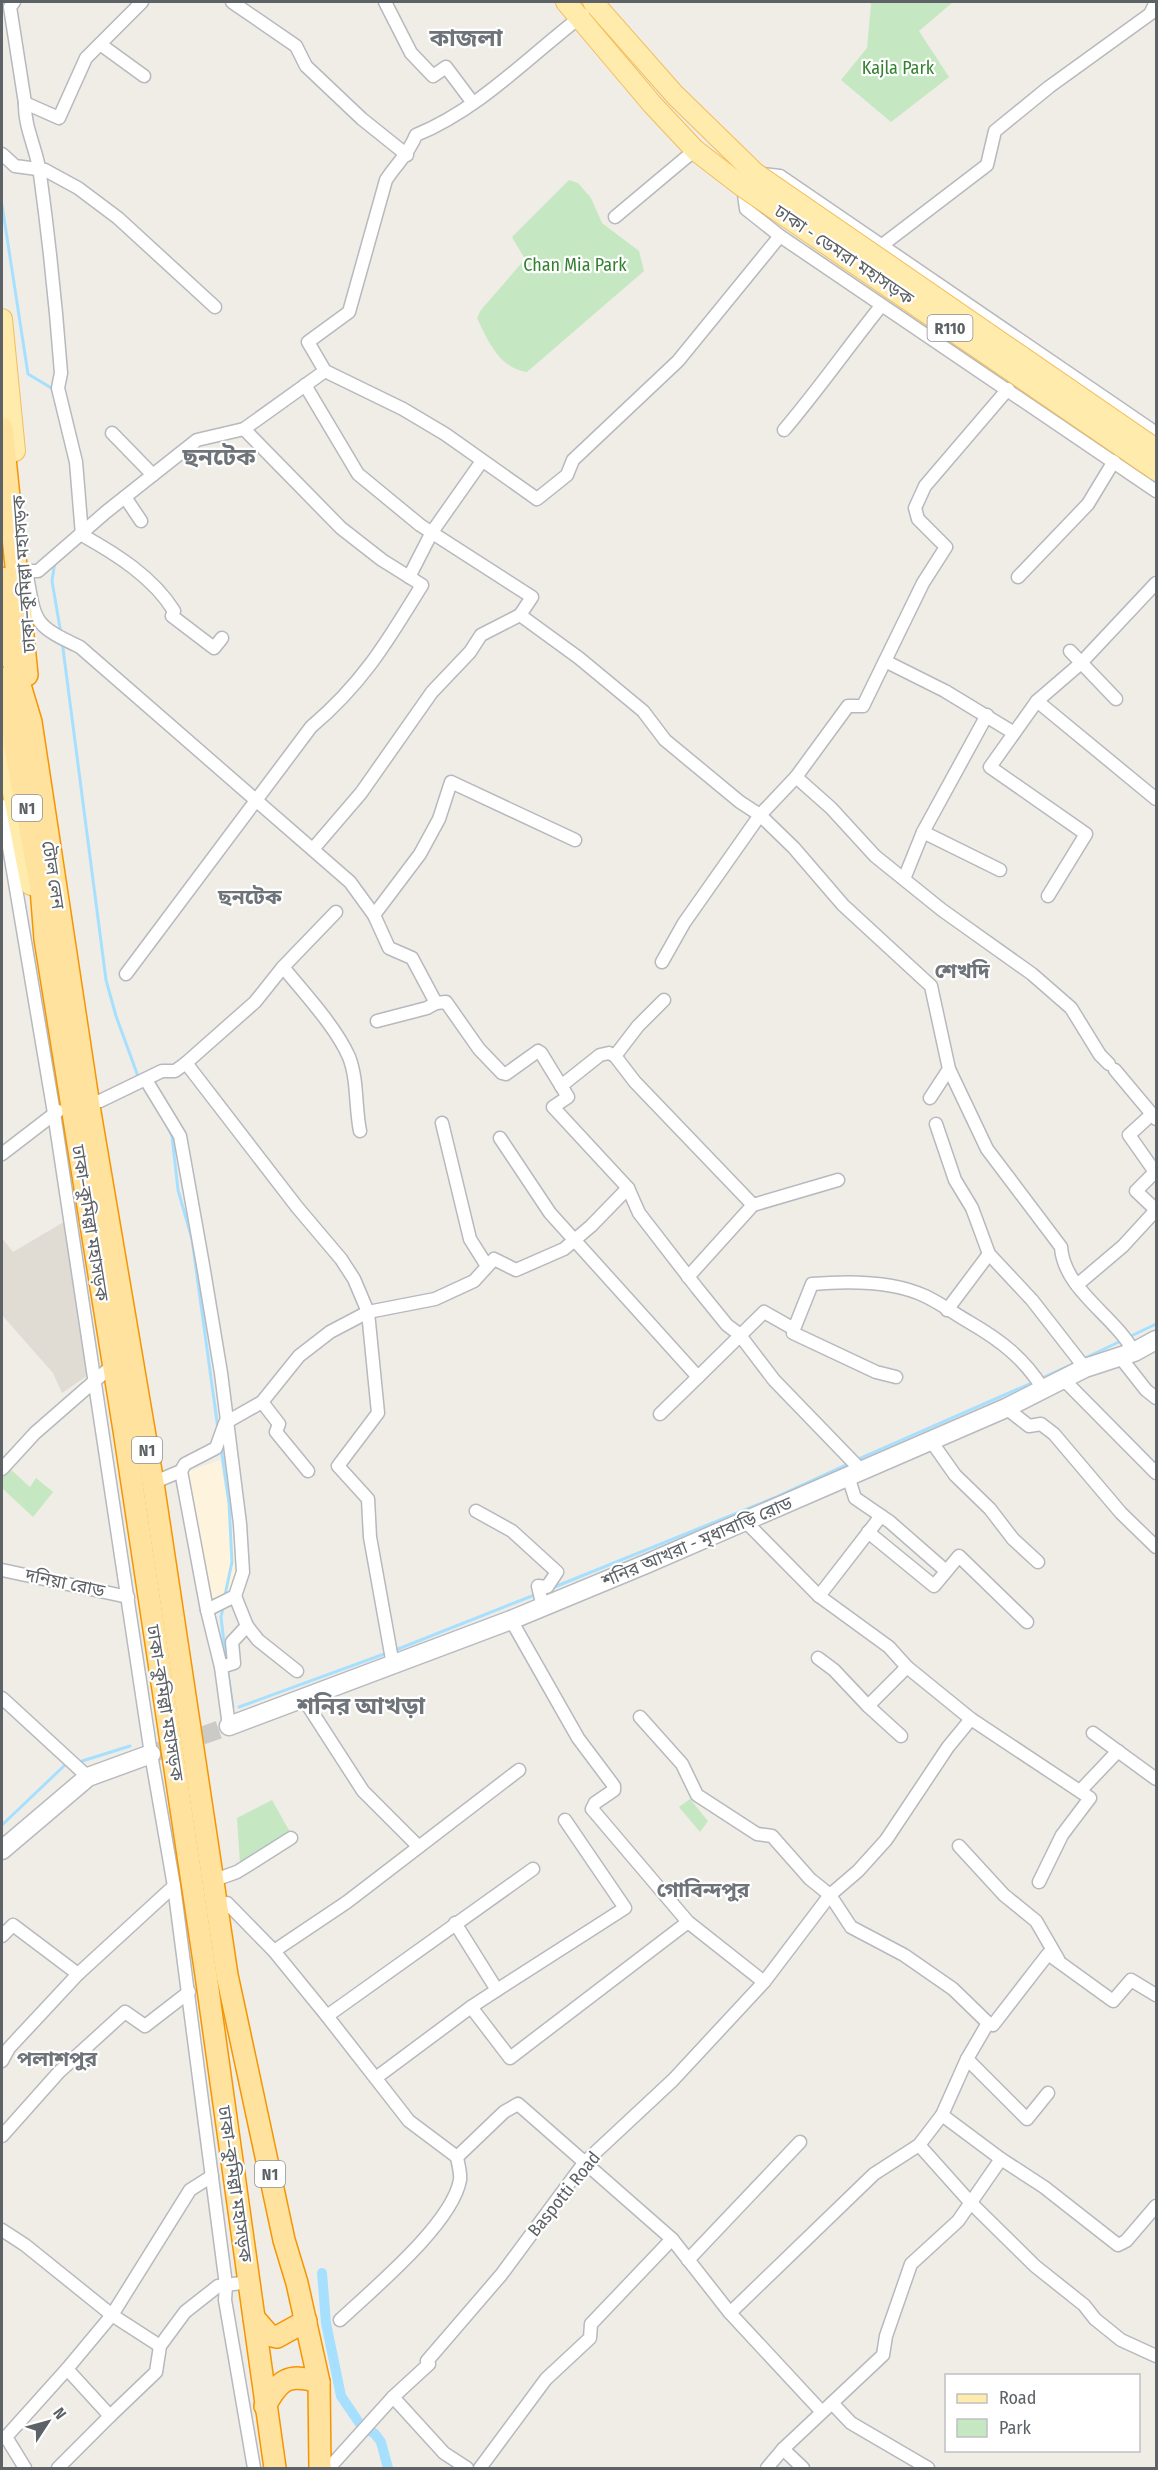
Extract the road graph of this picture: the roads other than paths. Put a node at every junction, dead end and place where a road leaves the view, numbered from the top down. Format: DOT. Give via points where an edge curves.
graph roads {
  1 [pos="14,2"];
  2 [pos="142,2"];
  3 [pos="232,2"];
  4 [pos="385,2"];
  5 [pos="1156,2"];
  6 [pos="580,6"];
  7 [pos="100,44"];
  8 [pos="144,76"];
  9 [pos="25,103"];
  10 [pos="473,103"];
  11 [pos="695,150"];
  12 [pos="2,154"];
  13 [pos="408,155"];
  14 [pos="39,170"];
  15 [pos="749,180"];
  16 [pos="615,217"];
  17 [pos="780,236"];
  18 [pos="881,246"];
  19 [pos="881,306"];
  20 [pos="215,307"];
  21 [pos="2,320"];
  22 [pos="1026,345"];
  23 [pos="1038,352"];
  24 [pos="325,371"];
  25 [pos="305,385"];
  26 [pos="1006,388"];
  27 [pos="2,428"];
  28 [pos="244,429"];
  29 [pos="784,430"];
  30 [pos="112,433"];
  31 [pos="1156,433"];
  32 [pos="1156,449"];
  33 [pos="482,461"];
  34 [pos="1114,461"];
  35 [pos="1156,470"];
  36 [pos="153,475"];
  37 [pos="1156,491"];
  38 [pos="125,497"];
  39 [pos="2,506"];
  40 [pos="141,521"];
  41 [pos="432,532"];
  42 [pos="82,535"];
  43 [pos="26,571"];
  44 [pos="409,577"];
  45 [pos="1018,577"];
  46 [pos="2,578"];
  47 [pos="1156,583"];
  48 [pos="520,615"];
  49 [pos="2,625"];
  50 [pos="222,639"];
  51 [pos="1070,651"];
  52 [pos="10,654"];
  53 [pos="885,661"];
  54 [pos="1080,664"];
  55 [pos="10,681"];
  56 [pos="1116,699"];
  57 [pos="1037,701"];
  58 [pos="987,715"];
  59 [pos="32,731"];
  60 [pos="1014,734"];
  61 [pos="2,736"];
  62 [pos="796,777"];
  63 [pos="1156,799"];
  64 [pos="256,800"];
  65 [pos="2,806"];
  66 [pos="760,815"];
  67 [pos="923,832"];
  68 [pos="575,840"];
  69 [pos="313,849"];
  70 [pos="1000,870"];
  71 [pos="904,879"];
  72 [pos="1048,897"];
  73 [pos="336,912"];
  74 [pos="374,915"];
  75 [pos="45,939"];
  76 [pos="662,962"];
  77 [pos="283,967"];
  78 [pos="126,974"];
  79 [pos="664,1000"];
  80 [pos="436,1003"];
  81 [pos="76,1021"];
  82 [pos="377,1022"];
  83 [pos="615,1056"];
  84 [pos="186,1063"];
  85 [pos="950,1069"];
  86 [pos="142,1081"];
  87 [pos="561,1086"];
  88 [pos="930,1098"];
  89 [pos="100,1101"];
  90 [pos="62,1107"];
  91 [pos="1154,1116"];
  92 [pos="442,1123"];
  93 [pos="936,1124"];
  94 [pos="360,1131"];
  95 [pos="500,1138"];
  96 [pos="2,1154"];
  97 [pos="838,1180"];
  98 [pos="628,1188"];
  99 [pos="753,1205"];
  100 [pos="575,1240"];
  101 [pos="989,1254"];
  102 [pos="487,1266"];
  103 [pos="688,1277"];
  104 [pos="1077,1285"];
  105 [pos="947,1310"];
  106 [pos="368,1312"];
  107 [pos="794,1329"];
  108 [pos="739,1335"];
  109 [pos="98,1336"];
  110 [pos="1156,1340"];
  111 [pos="1128,1352"];
  112 [pos="113,1365"];
  113 [pos="1085,1368"];
  114 [pos="698,1377"];
  115 [pos="896,1377"];
  116 [pos="1064,1379"];
  117 [pos="95,1380"];
  118 [pos="1043,1389"];
  119 [pos="1156,1398"];
  120 [pos="262,1402"];
  121 [pos="1006,1408"];
  122 [pos="660,1414"];
  123 [pos="225,1423"];
  124 [pos="932,1441"];
  125 [pos="2,1469"];
  126 [pos="308,1471"];
  127 [pos="854,1473"];
  128 [pos="1156,1473"];
  129 [pos="171,1475"];
  130 [pos="476,1511"];
  131 [pos="881,1516"];
  132 [pos="746,1522"];
  133 [pos="868,1532"];
  134 [pos="1156,1547"];
  135 [pos="1038,1562"];
  136 [pos="2,1570"];
  137 [pos="946,1571"];
  138 [pos="235,1596"];
  139 [pos="819,1596"];
  140 [pos="128,1597"];
  141 [pos="543,1604"];
  142 [pos="207,1610"];
  143 [pos="511,1620"];
  144 [pos="1027,1622"];
  145 [pos="247,1626"];
  146 [pos="818,1658"];
  147 [pos="392,1661"];
  148 [pos="221,1666"];
  149 [pos="907,1667"];
  150 [pos="297,1671"];
  151 [pos="2,1698"];
  152 [pos="303,1698"];
  153 [pos="868,1707"];
  154 [pos="640,1717"];
  155 [pos="971,1719"];
  156 [pos="229,1726"];
  157 [pos="1093,1732"];
  158 [pos="901,1736"];
  159 [pos="1118,1751"];
  160 [pos="151,1754"];
  161 [pos="519,1770"];
  162 [pos="88,1777"];
  163 [pos="1156,1779"];
  164 [pos="1080,1791"];
  165 [pos="565,1820"];
  166 [pos="291,1838"];
  167 [pos="417,1845"];
  168 [pos="959,1846"];
  169 [pos="2,1850"];
  170 [pos="533,1869"];
  171 [pos="223,1877"];
  172 [pos="1039,1882"];
  173 [pos="174,1886"];
  174 [pos="830,1895"];
  175 [pos="227,1903"];
  176 [pos="688,1922"];
  177 [pos="455,1923"];
  178 [pos="2,1936"];
  179 [pos="274,1952"];
  180 [pos="1060,1962"];
  181 [pos="78,1974"];
  182 [pos="764,1982"];
  183 [pos="497,1990"];
  184 [pos="189,1992"];
  185 [pos="1156,1995"];
  186 [pos="471,2007"];
  187 [pos="327,2016"];
  188 [pos="988,2023"];
  189 [pos="237,2027"];
  190 [pos="967,2059"];
  191 [pos="2,2061"];
  192 [pos="377,2077"];
  193 [pos="1048,2092"];
  194 [pos="942,2115"];
  195 [pos="2,2136"];
  196 [pos="800,2142"];
  197 [pos="919,2145"];
  198 [pos="457,2157"];
  199 [pos="1001,2159"];
  200 [pos="584,2163"];
  201 [pos="212,2176"];
  202 [pos="970,2202"];
  203 [pos="1156,2206"];
  204 [pos="2,2230"];
  205 [pos="672,2239"];
  206 [pos="688,2260"];
  207 [pos="249,2282"];
  208 [pos="226,2285"];
  209 [pos="730,2313"];
  210 [pos="112,2315"];
  211 [pos="254,2318"];
  212 [pos="306,2320"];
  213 [pos="340,2320"];
  214 [pos="160,2346"];
  215 [pos="1156,2356"];
  216 [pos="68,2369"];
  217 [pos="319,2382"];
  218 [pos="393,2397"];
  219 [pos="265,2406"];
  220 [pos="827,2408"];
  221 [pos="110,2416"];
  222 [pos="4,2440"];
  223 [pos="783,2449"];
  224 [pos="25,2469"];
  225 [pos="58,2469"];
  226 [pos="254,2469"];
  227 [pos="275,2469"];
  228 [pos="320,2469"];
  229 [pos="329,2469"];
  230 [pos="467,2469"];
  231 [pos="480,2469"];
  232 [pos="767,2469"];
  233 [pos="803,2469"];
  234 [pos="928,2469"];
  1 -- 9 [label="street" via="10,7"];
  2 -- 7 [label="street"];
  3 -- 13 [label="street" via="296,46 306,66 383,138"];
  4 -- 10 [label="street" via="411,53 433,76 446,68"];
  5 -- 18 [label="street" via="1150,14 995,131 987,165"];
  6 -- 10 [label="street" via="506,79"];
  6 -- 11 [label="main road, ঢাকা - ডেমরা মহাসড়ক / R110"];
  6 -- 15 [label="main road, ঢাকা - ডেমরা মহাসড়ক / R110" via="675,95"];
  7 -- 8 [label="street"];
  7 -- 9 [label="street" via="86,58 59,118"];
  9 -- 14 [label="street" via="24,118"];
  10 -- 13 [label="street" via="416,135"];
  11 -- 15 [label="main road, ঢাকা - ডেমরা মহাসড়ক / R110"];
  11 -- 16 [label="street"];
  12 -- 14 [label="street" via="15,166"];
  13 -- 24 [label="street" via="386,180 349,312 308,342"];
  14 -- 20 [label="street" via="78,188 118,218"];
  14 -- 42 [label="street" via="56,307 61,373 58,388 76,462"];
  15 -- 17 [label="street" via="746,209"];
  15 -- 18 [label="street" via="780,176"];
  15 -- 32 [label="main road, ঢাকা - ডেমরা মহাসড়ক / R110, bridge"];
  15 -- 35 [label="main road, ঢাকা - ডেমরা মহাসড়ক / R110, bridge"];
  17 -- 19 [label="street"];
  17 -- 33 [label="street" via="678,361 573,460 567,476 537,499"];
  18 -- 22 [label="street"];
  19 -- 26 [label="street"];
  19 -- 29 [label="street"];
  21 -- 43 [label="main road, ঢাকা–কুমিল্লা মহাসড়ক"];
  22 -- 23 [label="street"];
  22 -- 26 [label="street"];
  23 -- 26 [label="street"];
  23 -- 31 [label="street"];
  24 -- 25 [label="street"];
  24 -- 33 [label="street" via="403,409"];
  25 -- 28 [label="street"];
  25 -- 41 [label="street" via="358,474"];
  26 -- 34 [label="street"];
  26 -- 53 [label="street" via="926,486 915,508 918,519 946,547 923,583"];
  27 -- 59 [label="highway"];
  28 -- 36 [label="street" via="197,440"];
  28 -- 44 [label="street" via="340,528"];
  30 -- 36 [label="street"];
  33 -- 41 [label="street"];
  34 -- 37 [label="street"];
  34 -- 45 [label="street" via="1088,504"];
  36 -- 38 [label="street"];
  38 -- 40 [label="street"];
  38 -- 42 [label="street"];
  39 -- 55 [label="highway"];
  41 -- 44 [label="street"];
  41 -- 48 [label="street" via="532,597"];
  42 -- 43 [label="street" via="38,571"];
  42 -- 50 [label="street" via="115,554 157,587 174,611 172,616 214,648"];
  43 -- 59 [label="main road, ঢাকা–কুমিল্লা মহাসড়ক"];
  43 -- 64 [label="street" via="35,615 47,632 80,647"];
  44 -- 64 [label="street" via="422,585 384,649 340,702 311,727"];
  46 -- 52 [label="highway"];
  47 -- 54 [label="street"];
  48 -- 66 [label="street" via="643,711 665,740"];
  48 -- 69 [label="street" via="481,635 432,692 361,793"];
  49 -- 52 [label="highway, টোল লেন"];
  51 -- 54 [label="street"];
  52 -- 55 [label="highway, টোল লেন"];
  53 -- 58 [label="street"];
  53 -- 62 [label="street" via="863,706 848,706"];
  54 -- 56 [label="street"];
  54 -- 57 [label="street"];
  55 -- 59 [label="highway, টোল লেন"];
  55 -- 75 [label="highway, ঢাকা–কুমিল্লা মহাসড়ক / N1"];
  57 -- 60 [label="street"];
  57 -- 63 [label="street"];
  58 -- 60 [label="street"];
  58 -- 67 [label="street"];
  59 -- 81 [label="highway, টোল লেন"];
  59 -- 89 [label="highway" via="50,796"];
  60 -- 72 [label="street" via="990,767 1086,834"];
  61 -- 75 [label="main road, ঢাকা–কুমিল্লা মহাসড়ক / N1" via="18,827"];
  62 -- 66 [label="street"];
  62 -- 71 [label="street"];
  64 -- 69 [label="street"];
  64 -- 78 [label="street"];
  65 -- 90 [label="street"];
  66 -- 76 [label="street" via="684,923"];
  66 -- 85 [label="street" via="843,905 931,986"];
  67 -- 70 [label="street"];
  67 -- 71 [label="street"];
  68 -- 74 [label="street" via="451,782 439,819 420,854"];
  69 -- 74 [label="street" via="350,882"];
  71 -- 91 [label="street" via="1032,974 1071,1008 1100,1055"];
  73 -- 77 [label="street"];
  74 -- 80 [label="street" via="389,948 412,958"];
  75 -- 90 [label="highway, ঢাকা–কুমিল্লা মহাসড়ক / N1"];
  77 -- 84 [label="street" via="255,1002"];
  77 -- 94 [label="street" via="349,1056"];
  79 -- 83 [label="street"];
  80 -- 82 [label="street"];
  80 -- 87 [label="street" via="446,1002 479,1049 502,1073 538,1051"];
  81 -- 189 [label="highway, ঢাকা–কুমিল্লা মহাসড়ক / N1" via="153,1483"];
  83 -- 87 [label="street" via="600,1055"];
  83 -- 99 [label="street"];
  84 -- 86 [label="street" via="175,1071 162,1071"];
  84 -- 106 [label="street" via="341,1259"];
  85 -- 88 [label="street"];
  85 -- 104 [label="street" via="987,1149 1061,1247 1062,1263"];
  86 -- 89 [label="street"];
  86 -- 123 [label="street" via="180,1136"];
  87 -- 98 [label="street" via="568,1097 553,1107"];
  89 -- 129 [label="highway"];
  90 -- 96 [label="street"];
  90 -- 109 [label="highway, ঢাকা–কুমিল্লা মহাসড়ক / N1"];
  91 -- 104 [label="street" via="1129,1135 1155,1172 1136,1191 1156,1210 1123,1246"];
  92 -- 102 [label="street" via="471,1239"];
  93 -- 101 [label="street" via="955,1180 972,1208"];
  95 -- 100 [label="street" via="550,1213"];
  97 -- 99 [label="street"];
  98 -- 100 [label="street"];
  98 -- 103 [label="street" via="639,1213"];
  99 -- 103 [label="street"];
  100 -- 102 [label="street" via="520,1269 498,1259"];
  100 -- 114 [label="street"];
  101 -- 105 [label="street"];
  101 -- 113 [label="street" via="1032,1300"];
  102 -- 106 [label="street" via="474,1281 435,1299"];
  103 -- 108 [label="street"];
  104 -- 111 [label="street" via="1118,1328"];
  105 -- 107 [label="street" via="924,1296 900,1289 836,1282 812,1284"];
  105 -- 118 [label="street" via="1002,1342 1031,1368"];
  106 -- 120 [label="street" via="330,1332 304,1352"];
  106 -- 147 [label="street" via="378,1413 338,1466 368,1499 370,1537"];
  107 -- 108 [label="street" via="764,1312"];
  107 -- 115 [label="street" via="793,1334 876,1372"];
  108 -- 114 [label="street"];
  108 -- 127 [label="street" via="774,1380 842,1450"];
  109 -- 112 [label="highway, ঢাকা–কুমিল্লা মহাসড়ক / N1"];
  109 -- 117 [label="street"];
  110 -- 111 [label="main road, শনির আখরা - মৃধাবাড়ি রোড"];
  111 -- 113 [label="main road, শনির আখরা - মৃধাবাড়ি রোড"];
  111 -- 119 [label="street" via="1146,1390"];
  112 -- 117 [label="street"];
  112 -- 207 [label="highway, ঢাকা–কুমিল্লা মহাসড়ক / N1"];
  113 -- 116 [label="main road, শনির আখরা - মৃধাবাড়ি রোড"];
  114 -- 122 [label="street"];
  116 -- 118 [label="main road, শনির আখরা - মৃধাবাড়ি রোড"];
  116 -- 128 [label="street"];
  117 -- 125 [label="street" via="35,1432"];
  117 -- 140 [label="street"];
  118 -- 121 [label="main road, শনির আখরা - মৃধাবাড়ি রোড"];
  120 -- 123 [label="street"];
  120 -- 126 [label="street" via="279,1424 276,1432"];
  121 -- 124 [label="main road, শনির আখরা - মৃধাবাড়ি রোড"];
  121 -- 134 [label="street" via="1029,1426 1041,1425 1054,1434 1121,1513"];
  123 -- 129 [label="street" via="220,1441"];
  123 -- 138 [label="street" via="243,1556 243,1572"];
  124 -- 127 [label="main road, শনির আখরা - মৃধাবাড়ি রোড"];
  124 -- 135 [label="street" via="955,1475"];
  127 -- 131 [label="street" via="855,1498"];
  127 -- 132 [label="main road, শনির আখরা - মৃধাবাড়ি রোড"];
  129 -- 142 [label="street"];
  129 -- 171 [label="highway"];
  130 -- 141 [label="street" via="512,1532 557,1572 547,1587 538,1586"];
  131 -- 133 [label="street"];
  131 -- 137 [label="street"];
  132 -- 139 [label="street"];
  132 -- 141 [label="main road, শনির আখরা - মৃধাবাড়ি রোড"];
  133 -- 137 [label="street" via="934,1586"];
  133 -- 139 [label="street"];
  136 -- 140 [label="street, দনিয়া রোড"];
  137 -- 144 [label="street" via="959,1556"];
  138 -- 142 [label="street"];
  138 -- 145 [label="street"];
  139 -- 149 [label="street" via="889,1647"];
  140 -- 160 [label="street"];
  141 -- 143 [label="main road, শনির আখরা - মৃধাবাড়ি রোড"];
  142 -- 148 [label="street"];
  143 -- 147 [label="main road, শনির আখরা - মৃধাবাড়ি রোড"];
  143 -- 176 [label="street" via="578,1738 614,1786 592,1809"];
  145 -- 148 [label="street" via="232,1642 234,1663"];
  145 -- 150 [label="street" via="258,1640"];
  146 -- 153 [label="street"];
  147 -- 152 [label="main road, শনির আখরা - মৃধাবাড়ি রোড"];
  148 -- 156 [label="street"];
  149 -- 153 [label="street"];
  149 -- 155 [label="street"];
  151 -- 162 [label="street"];
  152 -- 156 [label="main road, শনির আখরা - মৃধাবাড়ি রোড"];
  152 -- 167 [label="street" via="363,1791"];
  153 -- 158 [label="street"];
  154 -- 174 [label="street" via="682,1764 697,1796 757,1834 772,1836 810,1879"];
  155 -- 164 [label="street"];
  155 -- 174 [label="street, Baspotti Road" via="885,1840"];
  157 -- 159 [label="street"];
  159 -- 163 [label="street"];
  159 -- 164 [label="street"];
  160 -- 162 [label="main road"];
  160 -- 173 [label="street"];
  161 -- 167 [label="street"];
  162 -- 169 [label="main road"];
  164 -- 172 [label="street" via="1090,1798 1062,1835"];
  165 -- 183 [label="street" via="625,1908"];
  166 -- 171 [label="street"];
  167 -- 179 [label="street" via="346,1902"];
  168 -- 180 [label="street" via="1004,1895 1036,1921"];
  170 -- 177 [label="street"];
  171 -- 175 [label="highway"];
  173 -- 181 [label="street"];
  173 -- 184 [label="street"];
  174 -- 182 [label="street, Baspotti Road"];
  174 -- 188 [label="street" via="851,1927 904,1955 953,1989"];
  175 -- 179 [label="street"];
  175 -- 189 [label="highway"];
  176 -- 182 [label="street"];
  176 -- 186 [label="street" via="510,2058"];
  177 -- 183 [label="street"];
  177 -- 187 [label="street"];
  178 -- 181 [label="street" via="13,1925"];
  179 -- 187 [label="street"];
  180 -- 185 [label="street" via="1113,2001 1131,1980"];
  180 -- 188 [label="street" via="1048,1954 993,2025"];
  181 -- 191 [label="street" via="9,2048"];
  182 -- 200 [label="street, Baspotti Road" via="673,2080"];
  183 -- 186 [label="street"];
  184 -- 195 [label="street" via="145,2026 125,2012 59,2072"];
  184 -- 201 [label="street"];
  186 -- 192 [label="street"];
  187 -- 192 [label="street"];
  188 -- 190 [label="street"];
  189 -- 212 [label="highway, ঢাকা–কুমিল্লা মহাসড়ক / N1" via="284,2240"];
  190 -- 193 [label="street" via="1027,2119"];
  190 -- 194 [label="street"];
  192 -- 198 [label="street" via="409,2121"];
  194 -- 197 [label="street"];
  194 -- 199 [label="street"];
  196 -- 206 [label="street"];
  197 -- 202 [label="street"];
  197 -- 209 [label="street" via="874,2174"];
  198 -- 200 [label="street" via="504,2112 518,2104"];
  198 -- 213 [label="street" via="460,2179 449,2205 419,2244"];
  199 -- 202 [label="street"];
  199 -- 203 [label="street" via="1119,2245"];
  200 -- 205 [label="street"];
  200 -- 218 [label="street, Baspotti Road" via="501,2276 427,2361 429,2364"];
  201 -- 208 [label="street"];
  201 -- 210 [label="street" via="190,2190"];
  202 -- 215 [label="street" via="1095,2319 1121,2340"];
  202 -- 220 [label="street" via="958,2221 911,2264 883,2355"];
  204 -- 210 [label="street"];
  205 -- 206 [label="street"];
  205 -- 231 [label="street" via="591,2324 590,2338 546,2379"];
  206 -- 209 [label="street"];
  207 -- 208 [label="street"];
  207 -- 211 [label="highway, ঢাকা–কুমিল্লা মহাসড়ক / N1"];
  208 -- 214 [label="street" via="218,2286 185,2312"];
  208 -- 226 [label="street" via="225,2300"];
  209 -- 220 [label="street"];
  210 -- 214 [label="street"];
  210 -- 216 [label="street"];
  211 -- 212 [label="highway" via="269,2335 277,2337"];
  211 -- 219 [label="highway, ঢাকা–কুমিল্লা মহাসড়ক / N1"];
  212 -- 217 [label="highway, ঢাকা–কুমিল্লা মহাসড়ক / N1"];
  214 -- 221 [label="street" via="156,2372"];
  216 -- 221 [label="street"];
  216 -- 222 [label="street"];
  217 -- 219 [label="highway" via="290,2378 278,2385"];
  217 -- 228 [label="highway, ঢাকা–কুমিল্লা মহাসড়ক / N1"];
  218 -- 229 [label="street, Baspotti Road"];
  218 -- 230 [label="street" via="444,2453"];
  219 -- 227 [label="highway, ঢাকা–কুমিল্লা মহাসড়ক / N1"];
  220 -- 223 [label="street"];
  220 -- 234 [label="street"];
  221 -- 225 [label="street"];
  222 -- 224 [label="street"];
  223 -- 232 [label="street"];
  223 -- 233 [label="street"];
}
